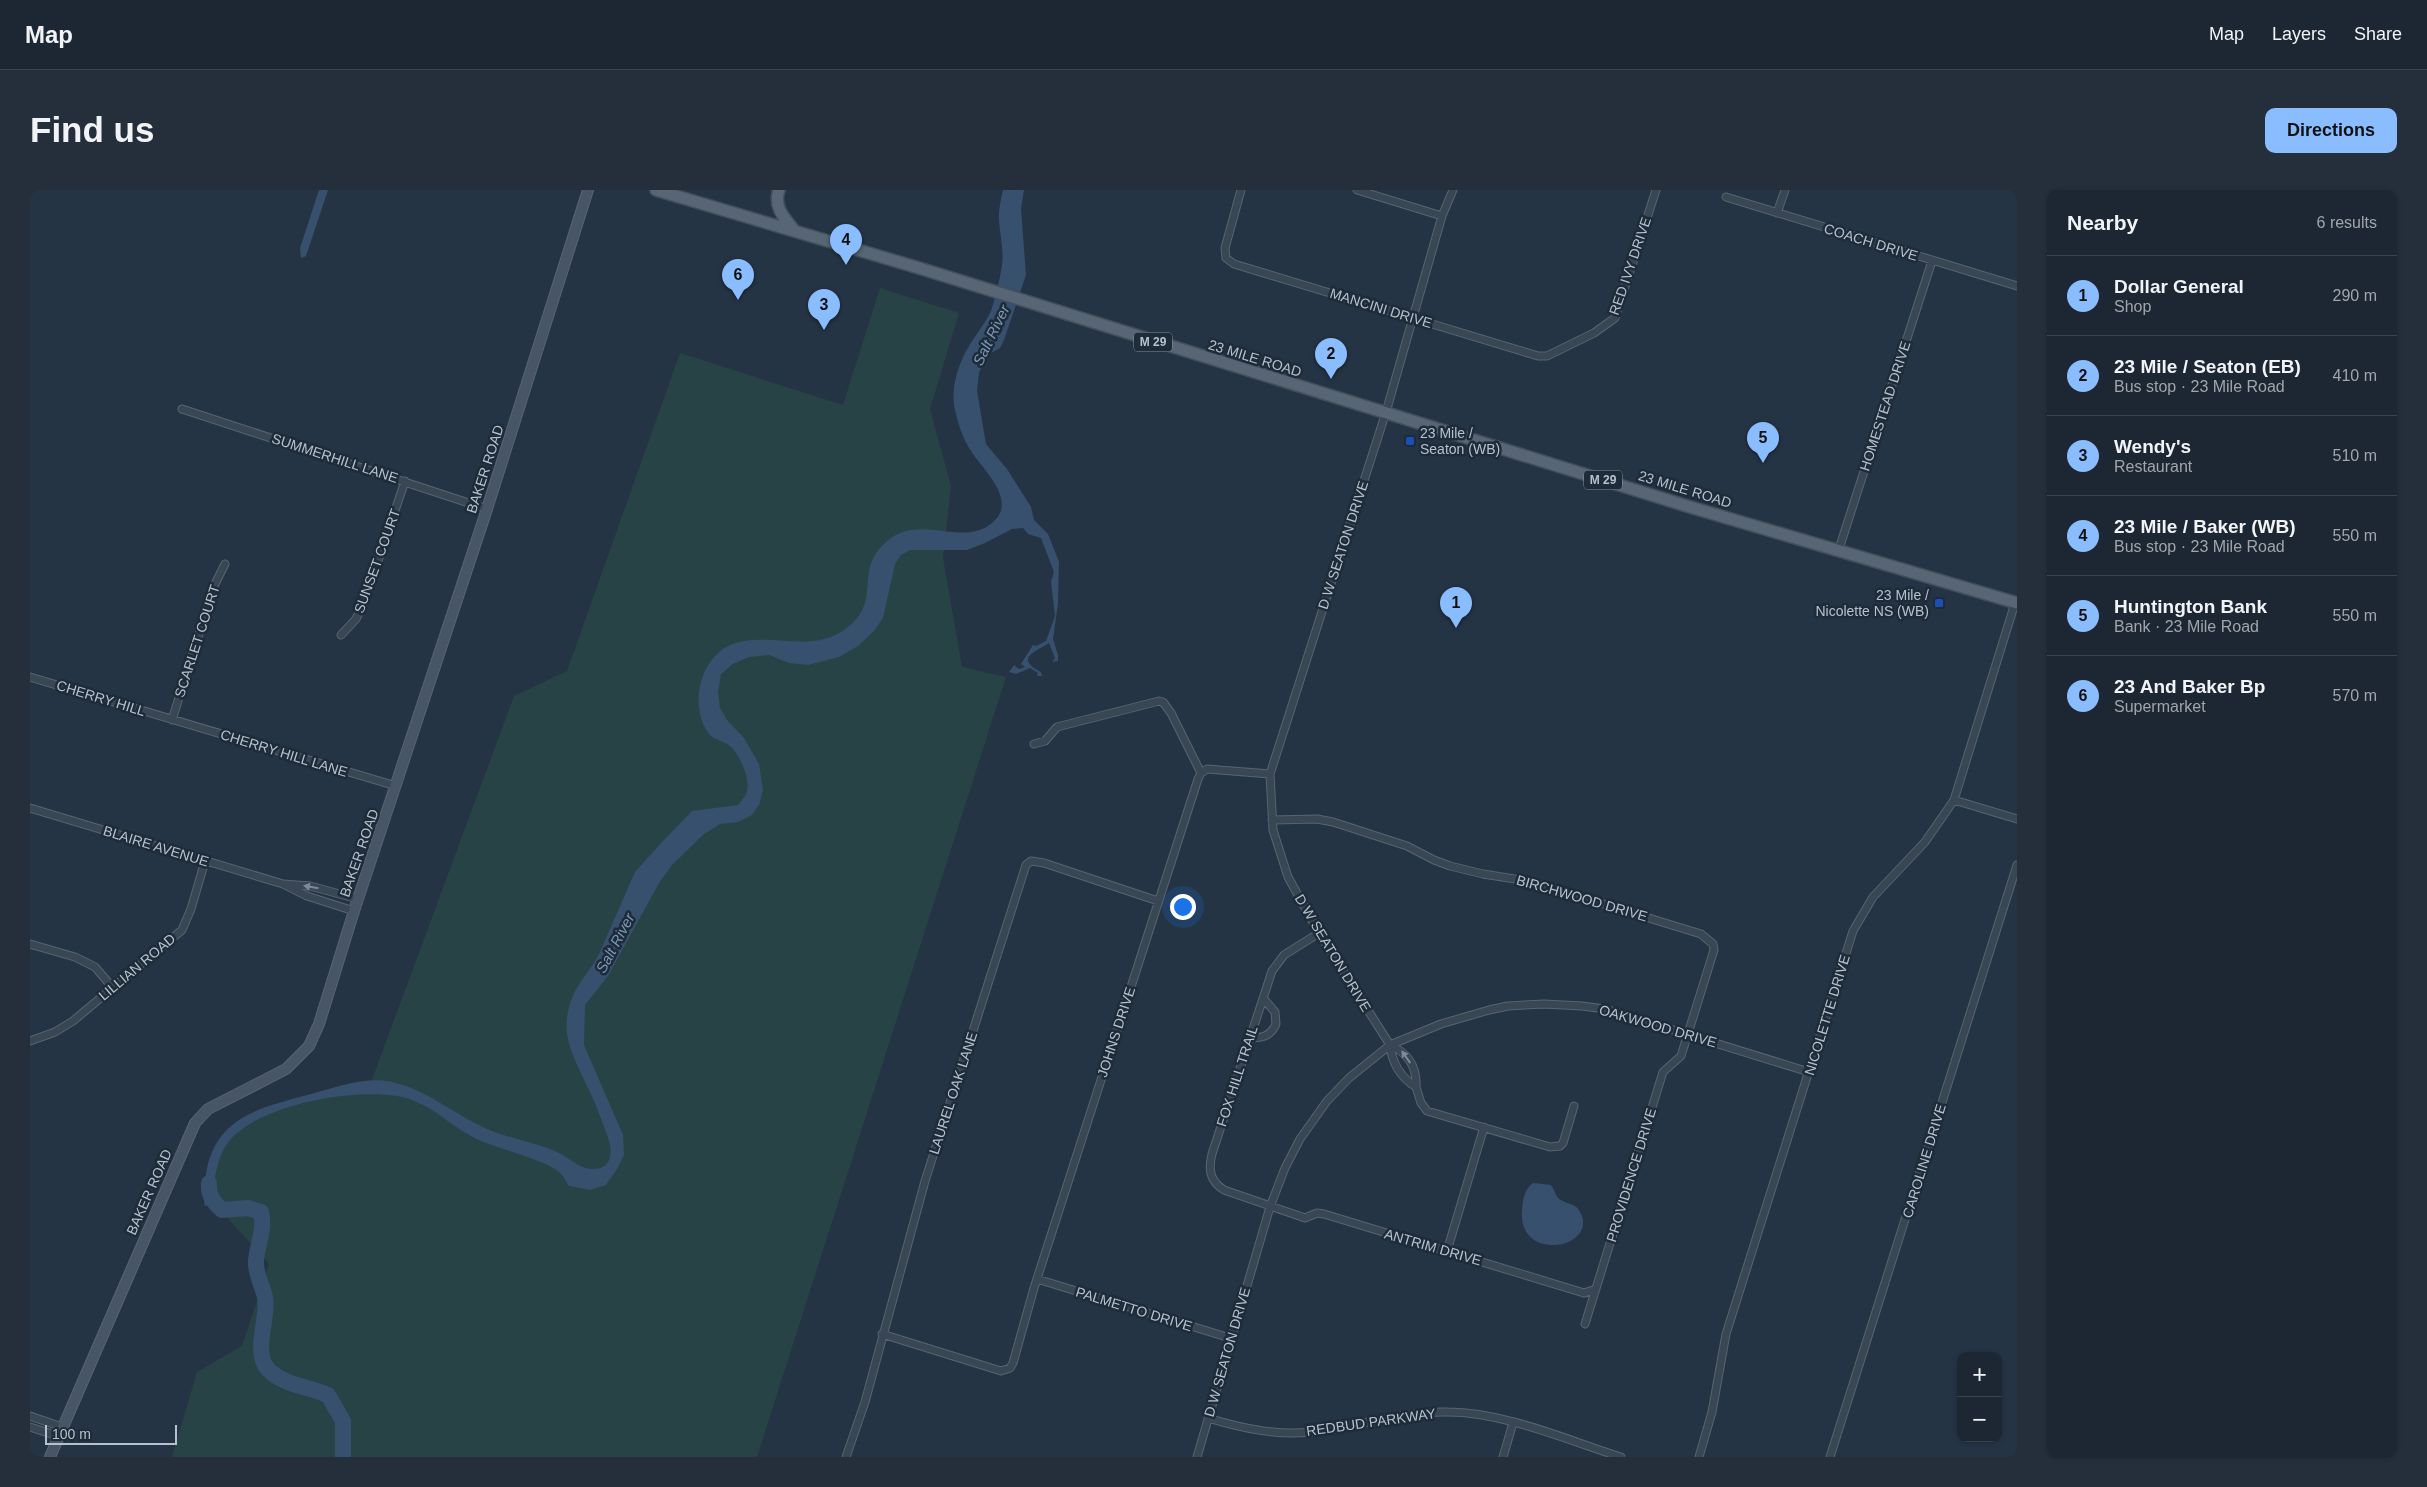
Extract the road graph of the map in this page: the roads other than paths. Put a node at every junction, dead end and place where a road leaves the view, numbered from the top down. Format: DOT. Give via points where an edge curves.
graph roads {
  1 [pos="588,190"];
  2 [pos="656,190"];
  3 [pos="779,190"];
  4 [pos="1241,190"];
  5 [pos="1357,190"];
  6 [pos="1453,190"];
  7 [pos="1656,190"];
  8 [pos="1784,190"];
  9 [pos="1726,197"];
  10 [pos="1777,213"];
  11 [pos="1442,216"];
  12 [pos="794,230"];
  13 [pos="1932,260"];
  14 [pos="2017,286"];
  15 [pos="1412,317"];
  16 [pos="1538,356"];
  17 [pos="182,409"];
  18 [pos="1386,412"];
  19 [pos="405,481"];
  20 [pos="487,509"];
  21 [pos="1838,552"];
  22 [pos="225,564"];
  23 [pos="2016,603"];
  24 [pos="341,635"];
  25 [pos="30,677"];
  26 [pos="172,720"];
  27 [pos="1034,744"];
  28 [pos="1201,773"];
  29 [pos="1270,774"];
  30 [pos="396,786"];
  31 [pos="1954,800"];
  32 [pos="30,808"];
  33 [pos="2017,819"];
  34 [pos="1272,820"];
  35 [pos="205,861"];
  36 [pos="2017,865"];
  37 [pos="283,884"];
  38 [pos="358,899"];
  39 [pos="1158,901"];
  40 [pos="354,911"];
  41 [pos="1319,933"];
  42 [pos="30,944"];
  43 [pos="113,988"];
  44 [pos="1263,998"];
  45 [pos="1688,1033"];
  46 [pos="1249,1038"];
  47 [pos="30,1042"];
  48 [pos="1390,1045"];
  49 [pos="1809,1072"];
  50 [pos="1416,1087"];
  51 [pos="1574,1106"];
  52 [pos="1484,1127"];
  53 [pos="1270,1207"];
  54 [pos="1447,1251"];
  55 [pos="1037,1279"];
  56 [pos="1596,1289"];
  57 [pos="1585,1324"];
  58 [pos="882,1334"];
  59 [pos="1230,1338"];
  60 [pos="30,1416"];
  61 [pos="1208,1418"];
  62 [pos="1513,1422"];
  63 [pos="30,1427"];
  64 [pos="60,1431"];
  65 [pos="50,1457"];
  66 [pos="846,1457"];
  67 [pos="1197,1457"];
  68 [pos="1503,1457"];
  69 [pos="1620,1457"];
  70 [pos="1699,1457"];
  71 [pos="1830,1457"];
  1 -- 20 [label="street, BAKER ROAD"];
  2 -- 12 [label="main road, 23 MILE ROAD / M 29"];
  3 -- 12 [label="main road" via="778,208"];
  4 -- 15 [label="street, MANCINI DRIVE" via="1225,248 1226,258 1234,264"];
  5 -- 11 [label="street"];
  6 -- 11 [label="street, D W SEATON DRIVE"];
  7 -- 16 [label="street, RED IVY DRIVE" via="1615,318 1594,333 1546,356"];
  8 -- 10 [label="street"];
  9 -- 10 [label="street, COACH DRIVE"];
  10 -- 13 [label="street, COACH DRIVE"];
  11 -- 15 [label="street, D W SEATON DRIVE"];
  12 -- 18 [label="main road, 23 MILE ROAD / M 29"];
  13 -- 14 [label="street, COACH DRIVE"];
  13 -- 21 [label="street, HOMESTEAD DRIVE"];
  15 -- 16 [label="street, MANCINI DRIVE"];
  15 -- 18 [label="street, D W SEATON DRIVE"];
  17 -- 19 [label="street, SUMMERHILL LANE"];
  18 -- 21 [label="main road, 23 MILE ROAD / M 29"];
  18 -- 29 [label="street, D W SEATON DRIVE"];
  19 -- 20 [label="street, SUMMERHILL LANE"];
  19 -- 24 [label="street, SUNSET COURT" via="364,602 356,619"];
  20 -- 30 [label="street, BAKER ROAD"];
  21 -- 23 [label="main road, 23 MILE ROAD / M 29"];
  22 -- 26 [label="street, SCARLET COURT" via="214,586"];
  23 -- 31 [label="street, NICOLETTE DRIVE"];
  25 -- 26 [label="street, CHERRY HILL"];
  26 -- 30 [label="street, CHERRY HILL LANE"];
  27 -- 28 [label="street" via="1045,741 1057,727 1159,701 1168,707"];
  28 -- 29 [label="street" via="1207,769"];
  28 -- 39 [label="street, JOHNS DRIVE"];
  29 -- 34 [label="street, D W SEATON DRIVE"];
  30 -- 38 [label="street, BAKER ROAD"];
  31 -- 33 [label="street"];
  31 -- 49 [label="street, NICOLETTE DRIVE" via="1930,837 1873,897 1858,919"];
  32 -- 35 [label="street, BLAIRE AVENUE"];
  34 -- 41 [label="street, D W SEATON DRIVE" via="1288,877"];
  34 -- 45 [label="street, BIRCHWOOD DRIVE" via="1333,822 1407,846 1450,866 1528,881 1701,934 1713,944 1714,950"];
  35 -- 37 [label="street, BLAIRE AVENUE"];
  35 -- 43 [label="street, LILLIAN ROAD" via="182,930"];
  36 -- 71 [label="street, CAROLINE DRIVE"];
  38 -- 37 [label="street, BLAIRE AVENUE, one-way" via="310,886"];
  37 -- 40 [label="street, BLAIRE AVENUE" via="306,896"];
  38 -- 40 [label="street, BAKER ROAD"];
  39 -- 55 [label="street, JOHNS DRIVE"];
  39 -- 58 [label="street, LAUREL OAK LANE" via="1044,863 1031,861 1026,865 925,1181"];
  40 -- 64 [label="street, BAKER ROAD" via="319,1024 309,1046 286,1069 208,1109 195,1124"];
  41 -- 44 [label="street, FOX HILL TRAIL" via="1290,950 1276,964"];
  41 -- 48 [label="street, D W SEATON DRIVE"];
  42 -- 43 [label="street" via="75,957 94,967"];
  43 -- 47 [label="street, LILLIAN ROAD" via="73,1021"];
  44 -- 46 [label="street, FOX HILL TRAIL"];
  44 -- 46 [label="street" via="1275,1012 1276,1024 1268,1035"];
  45 -- 48 [label="street, OAKWOOD DRIVE" via="1605,1009 1544,1004 1489,1010 1441,1024"];
  45 -- 49 [label="street, OAKWOOD DRIVE"];
  45 -- 56 [label="street, PROVIDENCE DRIVE" via="1681,1056 1663,1072"];
  46 -- 53 [label="street, FOX HILL TRAIL" via="1212,1154 1210,1172 1224,1190"];
  48 -- 50 [label="street" via="1391,1059 1405,1080"];
  50 -- 48 [label="street, one-way" via="1417,1073 1403,1051"];
  48 -- 53 [label="street, D W SEATON DRIVE" via="1336,1091 1317,1115 1294,1150"];
  49 -- 70 [label="street, NICOLETTE DRIVE" via="1726,1334 1712,1412"];
  50 -- 52 [label="street" via="1427,1111"];
  51 -- 52 [label="street" via="1563,1143 1555,1147"];
  52 -- 54 [label="street"];
  53 -- 54 [label="street, ANTRIM DRIVE" via="1305,1218 1324,1214"];
  53 -- 59 [label="street, D W SEATON DRIVE"];
  54 -- 56 [label="street, ANTRIM DRIVE" via="1584,1293"];
  55 -- 58 [label="street, JOHNS DRIVE" via="1010,1368 1001,1371"];
  55 -- 59 [label="street, PALMETTO DRIVE"];
  56 -- 57 [label="street, PROVIDENCE DRIVE"];
  58 -- 66 [label="street, LAUREL OAK LANE" via="865,1402"];
  59 -- 61 [label="street, D W SEATON DRIVE"];
  60 -- 64 [label="street"];
  61 -- 62 [label="street, REDBUD PARKWAY" via="1253,1430 1282,1433 1320,1431 1374,1420 1447,1412"];
  61 -- 67 [label="street, D W SEATON DRIVE"];
  62 -- 68 [label="street"];
  62 -- 69 [label="street, REDBUD PARKWAY"];
  63 -- 64 [label="street"];
  64 -- 65 [label="street, BAKER ROAD"];
}
